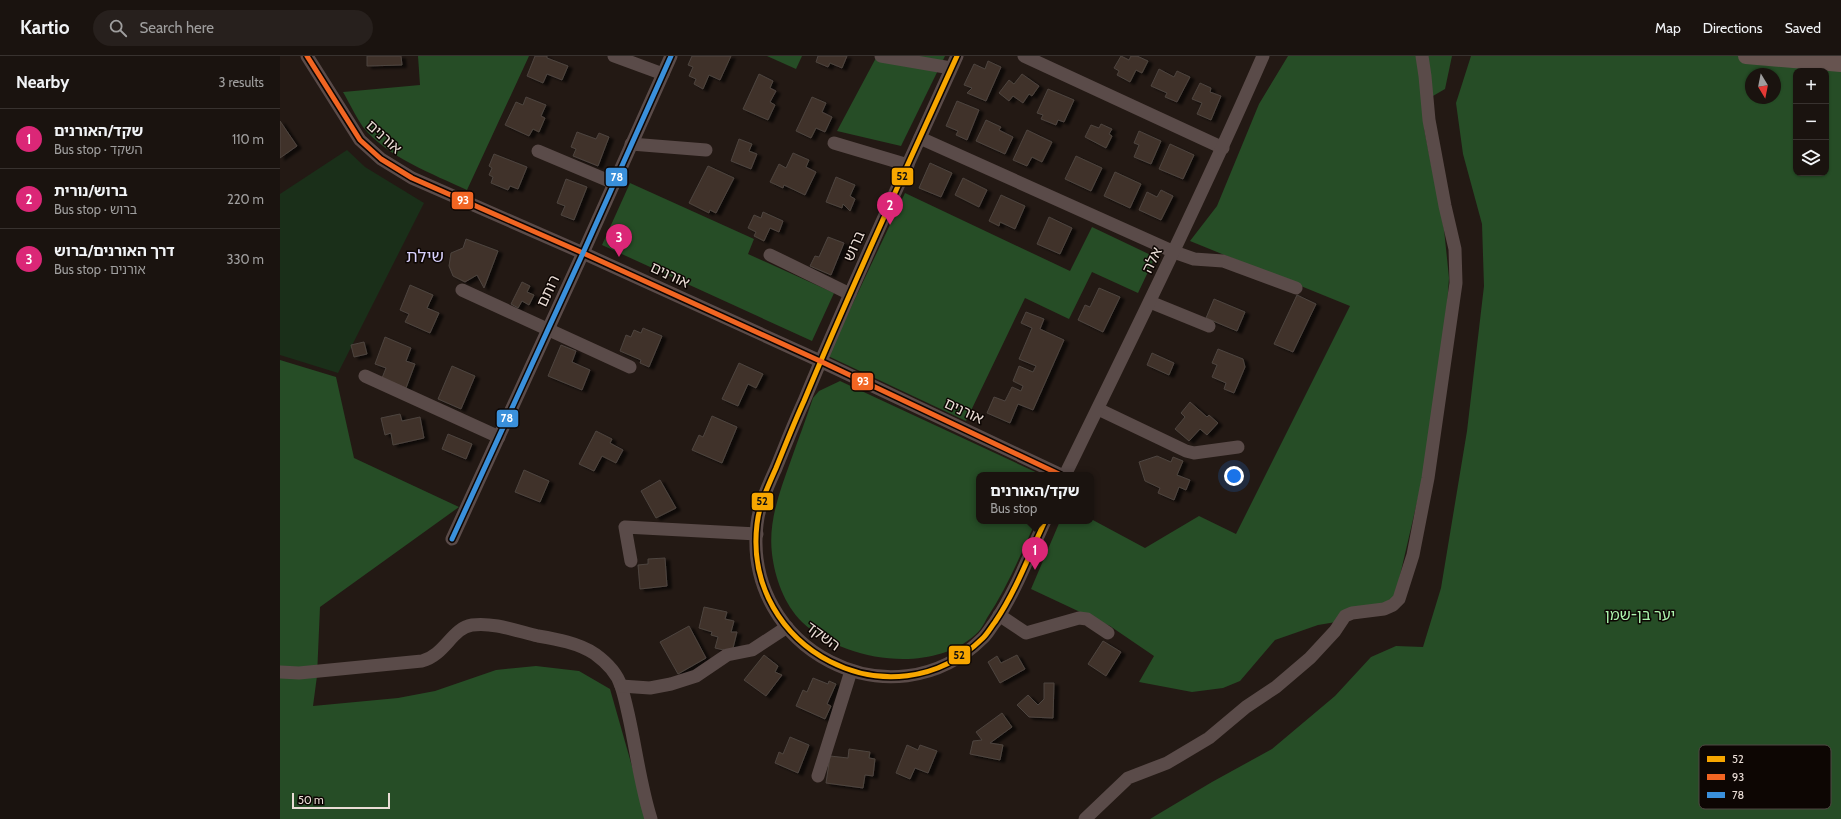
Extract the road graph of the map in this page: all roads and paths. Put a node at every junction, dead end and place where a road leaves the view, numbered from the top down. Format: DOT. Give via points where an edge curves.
graph roads {
  1 [pos="307,56"];
  2 [pos="614,56"];
  3 [pos="671,56"];
  4 [pos="881,56"];
  5 [pos="957,56"];
  6 [pos="1024,56"];
  7 [pos="1263,56"];
  8 [pos="1422,56"];
  9 [pos="1746,56"];
  10 [pos="1841,64"];
  11 [pos="952,68"];
  12 [pos="662,74"];
  13 [pos="920,138"];
  14 [pos="834,143"];
  15 [pos="631,144"];
  16 [pos="1223,148"];
  17 [pos="706,150"];
  18 [pos="538,151"];
  19 [pos="908,165"];
  20 [pos="614,183"];
  21 [pos="1174,252"];
  22 [pos="583,253"];
  23 [pos="770,255"];
  24 [pos="1296,288"];
  25 [pos="462,290"];
  26 [pos="850,294"];
  27 [pos="1150,302"];
  28 [pos="1209,326"];
  29 [pos="548,330"];
  30 [pos="820,361"];
  31 [pos="630,367"];
  32 [pos="365,376"];
  33 [pos="1098,409"];
  34 [pos="499,437"];
  35 [pos="1238,447"];
  36 [pos="1055,472"];
  37 [pos="1066,472"];
  38 [pos="1044,524"];
  39 [pos="757,534"];
  40 [pos="452,539"];
  41 [pos="631,560"];
  42 [pos="1000,615"];
  43 [pos="787,627"];
  44 [pos="1108,633"];
  45 [pos="851,671"];
  46 [pos="280,672"];
  47 [pos="621,686"];
  48 [pos="818,776"];
  49 [pos="651,819"];
  50 [pos="1085,819"];
  1 -- 22 [label="street, אורנים" via="350,128 381,159 429,187"];
  2 -- 12 [label="street"];
  3 -- 12 [label="street, רותם"];
  4 -- 11 [label="street"];
  5 -- 11 [label="street, ברוש"];
  6 -- 16 [label="street"];
  7 -- 16 [label="street, אלה"];
  8 -- 50 [label="street" via="1429,120 1455,249 1456,284 1428,478 1413,555 1399,599 1384,609 1345,616 1335,632 1310,658 1276,687 1246,707 1209,738 1167,763 1128,778"];
  9 -- 10 [label="main road"];
  11 -- 13 [label="street, ברוש"];
  12 -- 15 [label="street, רותם"];
  13 -- 19 [label="street, ברוש"];
  13 -- 21 [label="street"];
  14 -- 19 [label="street"];
  15 -- 17 [label="street"];
  15 -- 20 [label="street, רותם"];
  16 -- 21 [label="street, אלה"];
  18 -- 20 [label="street"];
  19 -- 26 [label="street, ברוש"];
  20 -- 22 [label="street, רותם"];
  21 -- 24 [label="street" via="1194,259 1223,261"];
  21 -- 27 [label="street, אלה"];
  22 -- 29 [label="street, רותם"];
  22 -- 30 [label="street, אורנים"];
  23 -- 26 [label="street"];
  25 -- 29 [label="street"];
  26 -- 30 [label="street, ברוש"];
  27 -- 28 [label="street"];
  27 -- 33 [label="street, אלה"];
  29 -- 31 [label="street"];
  29 -- 34 [label="street, רותם"];
  30 -- 36 [label="street, אורנים"];
  30 -- 39 [label="street, השקד" via="763,498"];
  32 -- 34 [label="street"];
  33 -- 35 [label="street" via="1186,451 1194,453"];
  33 -- 37 [label="street, אלה"];
  34 -- 40 [label="street, רותם"];
  38 -- 42 [label="street, השקד"];
  39 -- 41 [label="street" via="625,527"];
  39 -- 43 [label="street, השקד" via="758,571 764,591"];
  42 -- 44 [label="street" via="1026,634 1079,618 1086,619"];
  42 -- 45 [label="street, השקד" via="984,637 957,658 935,669 892,677 871,676"];
  43 -- 45 [label="street, השקד" via="809,649"];
  43 -- 47 [label="street" via="752,650 727,655 696,676 650,688"];
  45 -- 48 [label="street"];
  46 -- 47 [label="street" via="337,670 422,661 440,652 460,630 471,625 485,625 558,640 594,653 606,663"];
  47 -- 49 [label="street"];
}
